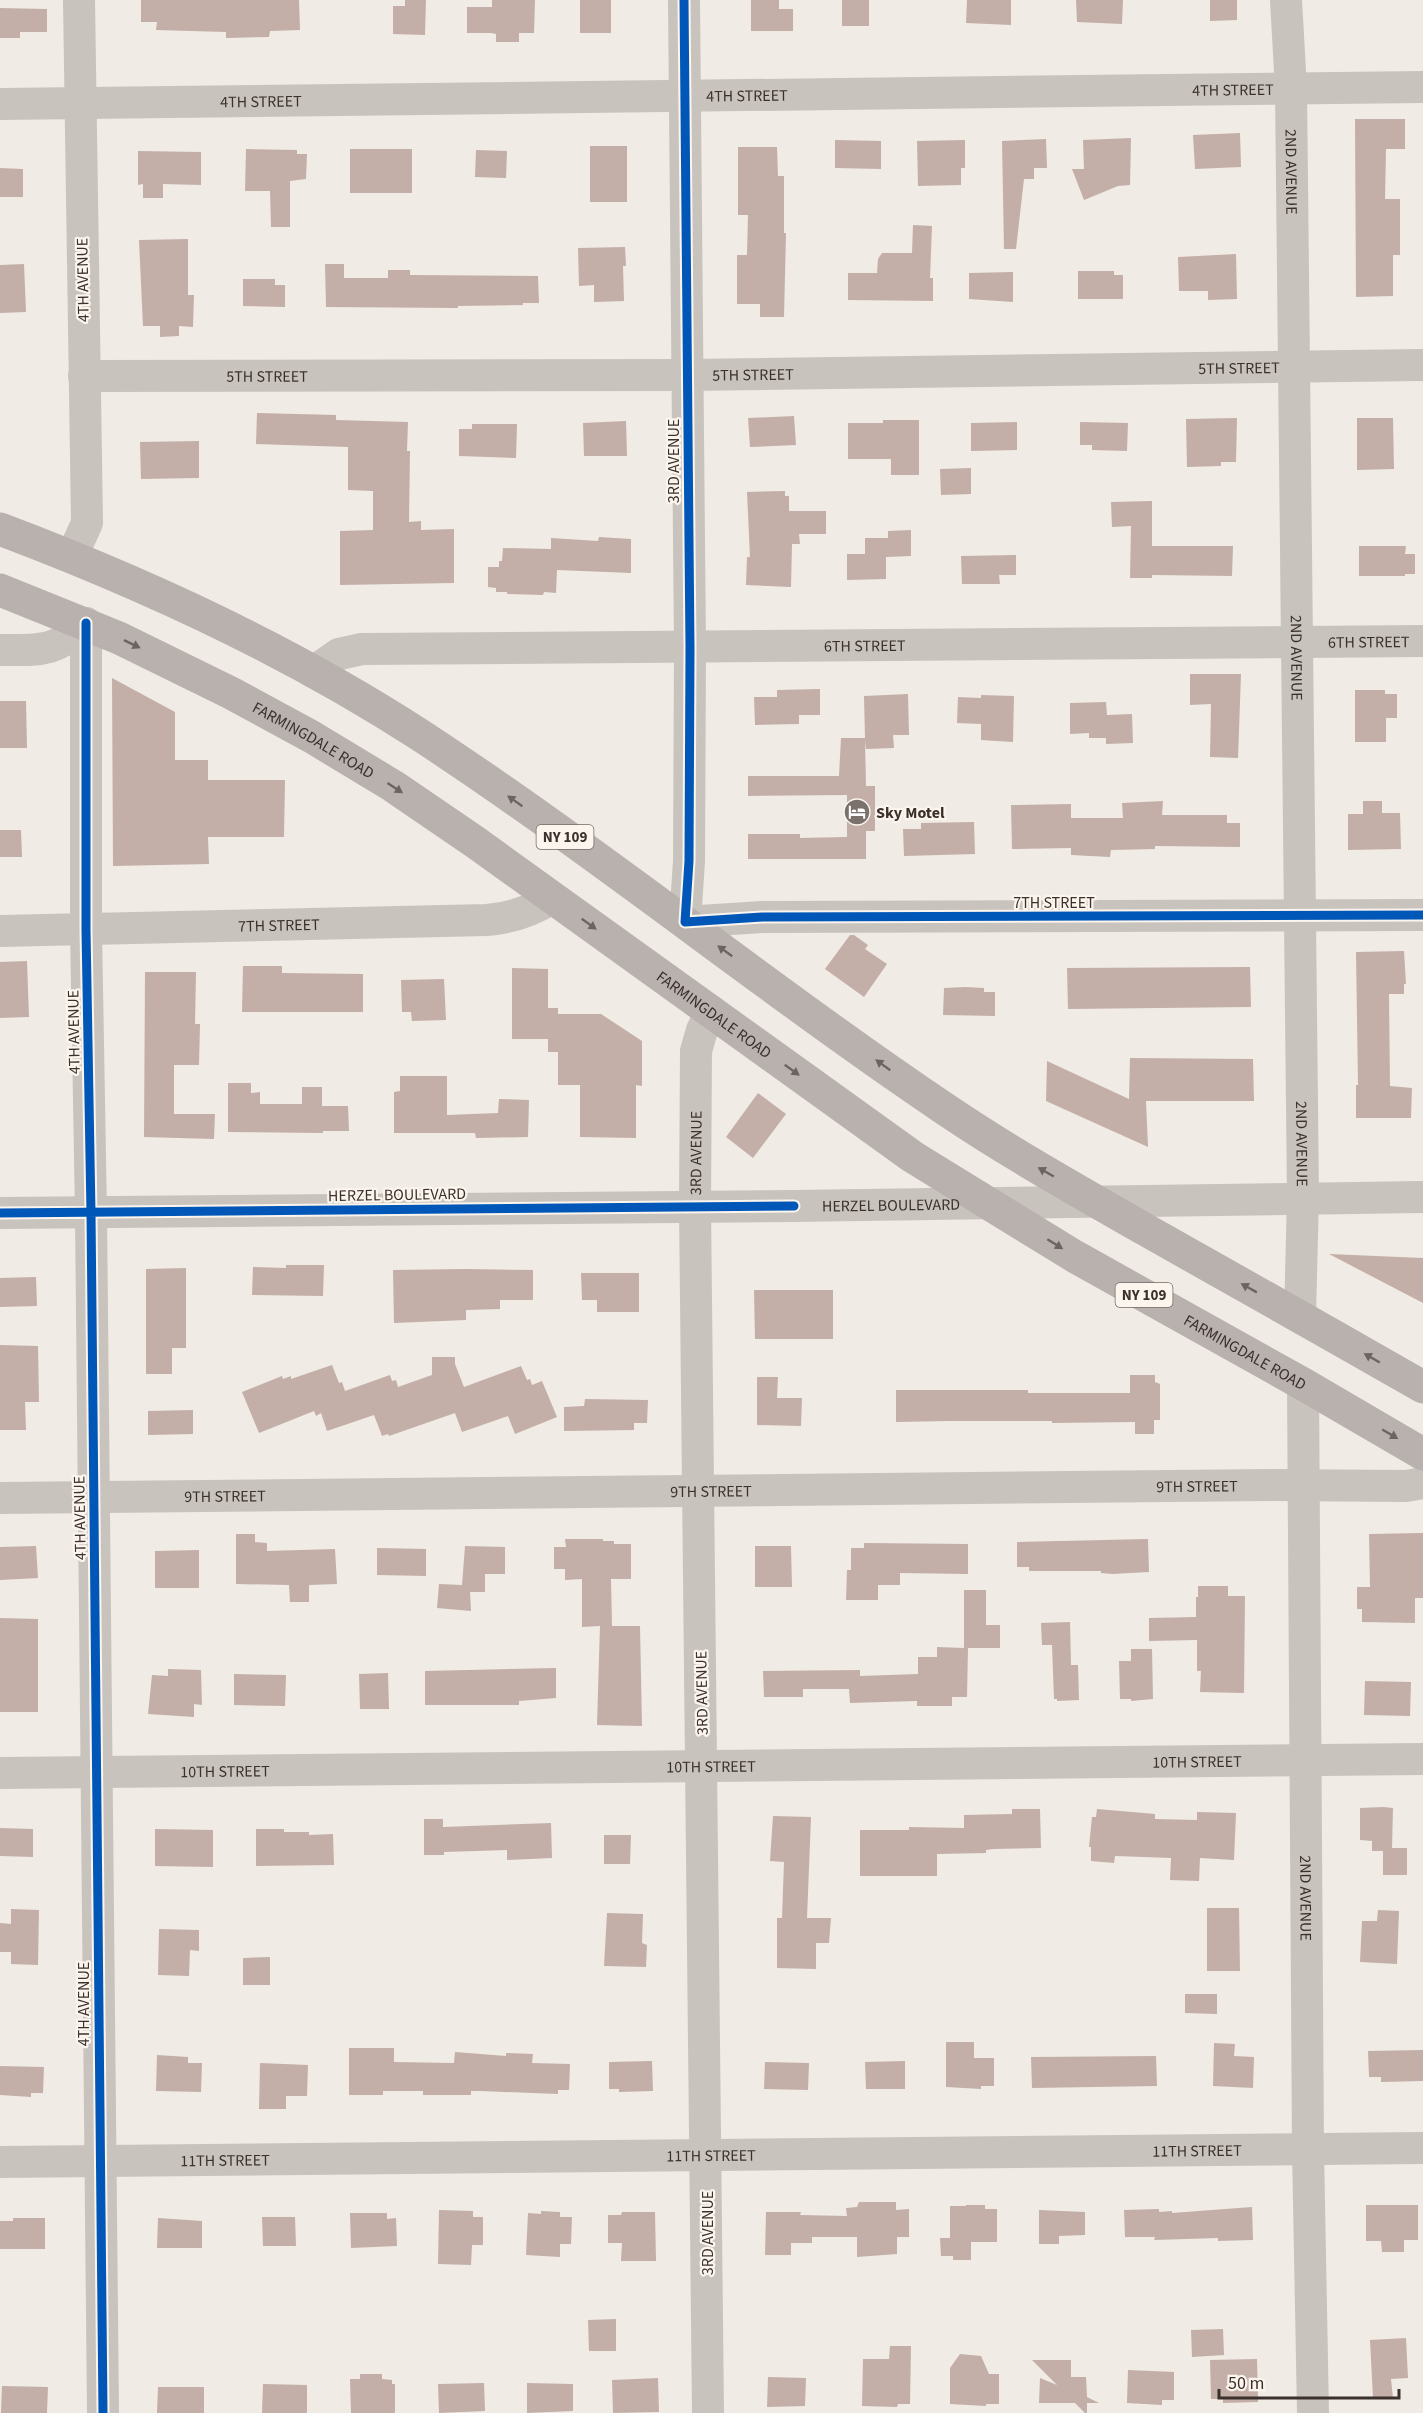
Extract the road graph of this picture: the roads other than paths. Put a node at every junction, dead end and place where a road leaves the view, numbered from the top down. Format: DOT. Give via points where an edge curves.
graph roads {
  1 [pos="79,0"];
  2 [pos="684,0"];
  3 [pos="1286,0"];
  4 [pos="1423,87"];
  5 [pos="1291,90"];
  6 [pos="684,97"];
  7 [pos="0,104"];
  8 [pos="80,104"];
  9 [pos="1295,365"];
  10 [pos="1423,365"];
  11 [pos="688,375"];
  12 [pos="84,376"];
  13 [pos="0,529"];
  14 [pos="72,556"];
  15 [pos="0,590"];
  16 [pos="86,623"];
  17 [pos="1423,641"];
  18 [pos="1296,643"];
  19 [pos="690,648"];
  20 [pos="0,650"];
  21 [pos="313,672"];
  22 [pos="552,898"];
  23 [pos="1423,915"];
  24 [pos="1300,916"];
  25 [pos="685,922"];
  26 [pos="86,930"];
  27 [pos="0,931"];
  28 [pos="711,1011"];
  29 [pos="1303,1197"];
  30 [pos="1423,1197"];
  31 [pos="1097,1201"];
  32 [pos="988,1202"];
  33 [pos="695,1206"];
  34 [pos="0,1213"];
  35 [pos="92,1213"];
  36 [pos="1300,1316"];
  37 [pos="1303,1384"];
  38 [pos="1423,1387"];
  39 [pos="1423,1454"];
  40 [pos="1423,1483"];
  41 [pos="1304,1485"];
  42 [pos="698,1491"];
  43 [pos="94,1497"];
  44 [pos="0,1498"];
  45 [pos="1423,1759"];
  46 [pos="1306,1761"];
  47 [pos="702,1766"];
  48 [pos="0,1773"];
  49 [pos="96,1773"];
  50 [pos="1423,2148"];
  51 [pos="1308,2149"];
  52 [pos="707,2155"];
  53 [pos="99,2161"];
  54 [pos="0,2162"];
  55 [pos="103,2413"];
  56 [pos="708,2413"];
  57 [pos="1313,2413"];
  1 -- 8 [label="street, 4TH AVENUE"];
  2 -- 6 [label="street, 3RD AVENUE"];
  3 -- 5 [label="street, 2ND AVENUE"];
  4 -- 5 [label="street, 4TH STREET"];
  5 -- 6 [label="street, 4TH STREET"];
  5 -- 9 [label="street, 2ND AVENUE"];
  6 -- 8 [label="street, 4TH STREET"];
  6 -- 11 [label="street, 3RD AVENUE"];
  7 -- 8 [label="street, 4TH STREET"];
  8 -- 12 [label="street, 4TH AVENUE"];
  9 -- 10 [label="street, 5TH STREET"];
  9 -- 11 [label="street, 5TH STREET"];
  9 -- 18 [label="street, 2ND AVENUE"];
  11 -- 12 [label="street, 5TH STREET"];
  11 -- 19 [label="street, 3RD AVENUE"];
  12 -- 14 [label="street, 4TH AVENUE" via="87,523"];
  13 -- 14 [label="main road, NY 109"];
  14 -- 21 [label="main road, NY 109" via="182,604"];
  15 -- 16 [label="main road, FARMINGDALE ROAD / NY 109"];
  16 -- 20 [label="street" via="69,638 44,650"];
  16 -- 22 [label="main road, FARMINGDALE ROAD / NY 109, one-way" via="312,736 430,811"];
  16 -- 26 [label="street, 4TH AVENUE"];
  17 -- 18 [label="street, 6TH STREET"];
  18 -- 19 [label="street, 6TH STREET"];
  18 -- 24 [label="street, 2ND AVENUE"];
  19 -- 21 [label="street, 6TH STREET" via="362,650 339,654"];
  19 -- 25 [label="street, 3RD AVENUE"];
  25 -- 21 [label="main road, NY 109, one-way" via="420,735"];
  22 -- 26 [label="street, 7TH STREET" via="511,917 487,920"];
  22 -- 28 [label="main road, FARMINGDALE ROAD / NY 109, one-way"];
  23 -- 24 [label="street, 7TH STREET"];
  24 -- 25 [label="street, 7TH STREET" via="774,917"];
  24 -- 29 [label="street, 2ND AVENUE"];
  31 -- 25 [label="main road, NY 109, one-way" via="942,1107"];
  26 -- 27 [label="street, 7TH STREET"];
  26 -- 35 [label="street, 4TH AVENUE"];
  28 -- 32 [label="main road, FARMINGDALE ROAD / NY 109, one-way" via="913,1157"];
  28 -- 33 [label="street, 3RD AVENUE" via="696,1051"];
  29 -- 30 [label="street, HERZEL BOULEVARD"];
  29 -- 31 [label="street, HERZEL BOULEVARD"];
  29 -- 36 [label="street, 2ND AVENUE"];
  31 -- 32 [label="street, HERZEL BOULEVARD"];
  36 -- 31 [label="main road, NY 109, one-way"];
  32 -- 33 [label="street, HERZEL BOULEVARD"];
  32 -- 37 [label="main road, FARMINGDALE ROAD / NY 109, one-way" via="1074,1256"];
  33 -- 35 [label="street, HERZEL BOULEVARD"];
  33 -- 42 [label="street, 3RD AVENUE"];
  34 -- 35 [label="street, HERZEL BOULEVARD"];
  35 -- 43 [label="street, 4TH AVENUE"];
  38 -- 36 [label="main road, NY 109, one-way"];
  37 -- 39 [label="main road, FARMINGDALE ROAD / NY 109, one-way"];
  37 -- 41 [label="street, 2ND AVENUE"];
  40 -- 41 [label="street, 9TH STREET"];
  41 -- 42 [label="street, 9TH STREET"];
  41 -- 46 [label="street, 2ND AVENUE"];
  42 -- 43 [label="street, 9TH STREET"];
  42 -- 47 [label="street, 3RD AVENUE"];
  43 -- 44 [label="street, 9TH STREET"];
  43 -- 49 [label="street, 4TH AVENUE"];
  45 -- 46 [label="street, 10TH STREET"];
  46 -- 47 [label="street, 10TH STREET"];
  46 -- 51 [label="street, 2ND AVENUE"];
  47 -- 49 [label="street, 10TH STREET"];
  47 -- 52 [label="street, 3RD AVENUE"];
  48 -- 49 [label="street, 10TH STREET"];
  49 -- 53 [label="street, 4TH AVENUE"];
  50 -- 51 [label="street, 11TH STREET"];
  51 -- 52 [label="street, 11TH STREET"];
  51 -- 57 [label="street, 2ND AVENUE"];
  52 -- 53 [label="street, 11TH STREET"];
  52 -- 56 [label="street, 3RD AVENUE"];
  53 -- 54 [label="street, 11TH STREET"];
  53 -- 55 [label="street, 4TH AVENUE"];
}
